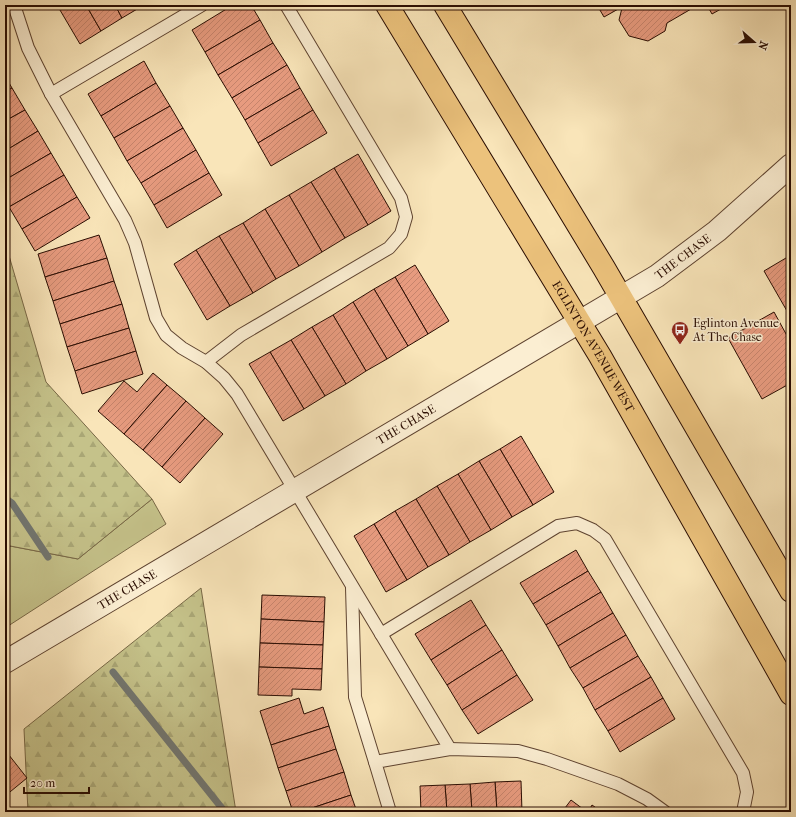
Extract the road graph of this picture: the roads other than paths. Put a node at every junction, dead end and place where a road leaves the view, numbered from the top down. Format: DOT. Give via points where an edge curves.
graph roads {
  1 [pos="14,5"];
  2 [pos="202,5"];
  3 [pos="286,5"];
  4 [pos="388,5"];
  5 [pos="445,5"];
  6 [pos="51,94"];
  7 [pos="791,166"];
  8 [pos="621,297"];
  9 [pos="579,322"];
  10 [pos="206,362"];
  11 [pos="295,492"];
  12 [pos="352,586"];
  13 [pos="791,591"];
  14 [pos="381,634"];
  15 [pos="5,662"];
  16 [pos="791,694"];
  17 [pos="450,749"];
  18 [pos="375,762"];
  19 [pos="390,812"];
  20 [pos="665,812"];
  21 [pos="744,812"];
  1 -- 6 [label="lane" via="28,48"];
  2 -- 6 [label="lane"];
  3 -- 10 [label="lane" via="401,198 406,217 401,234 389,248 241,335"];
  4 -- 9 [label="main road, EGLINTON AVENUE WEST"];
  5 -- 8 [label="main road"];
  6 -- 10 [label="lane" via="125,220 135,243 156,318 166,335"];
  7 -- 8 [label="street, THE CHASE" via="717,231 657,276"];
  8 -- 9 [label="street, THE CHASE"];
  8 -- 13 [label="main road"];
  9 -- 11 [label="street, THE CHASE"];
  9 -- 16 [label="main road, EGLINTON AVENUE WEST"];
  10 -- 11 [label="lane" via="237,394"];
  11 -- 12 [label="lane"];
  11 -- 15 [label="street, THE CHASE"];
  12 -- 14 [label="lane"];
  12 -- 18 [label="lane" via="355,697"];
  14 -- 17 [label="lane"];
  14 -- 21 [label="lane" via="558,526 577,523 593,530 606,539 743,773 747,792"];
  17 -- 18 [label="lane"];
  17 -- 20 [label="lane" via="518,751 547,759 618,784"];
  18 -- 19 [label="lane"];
}
